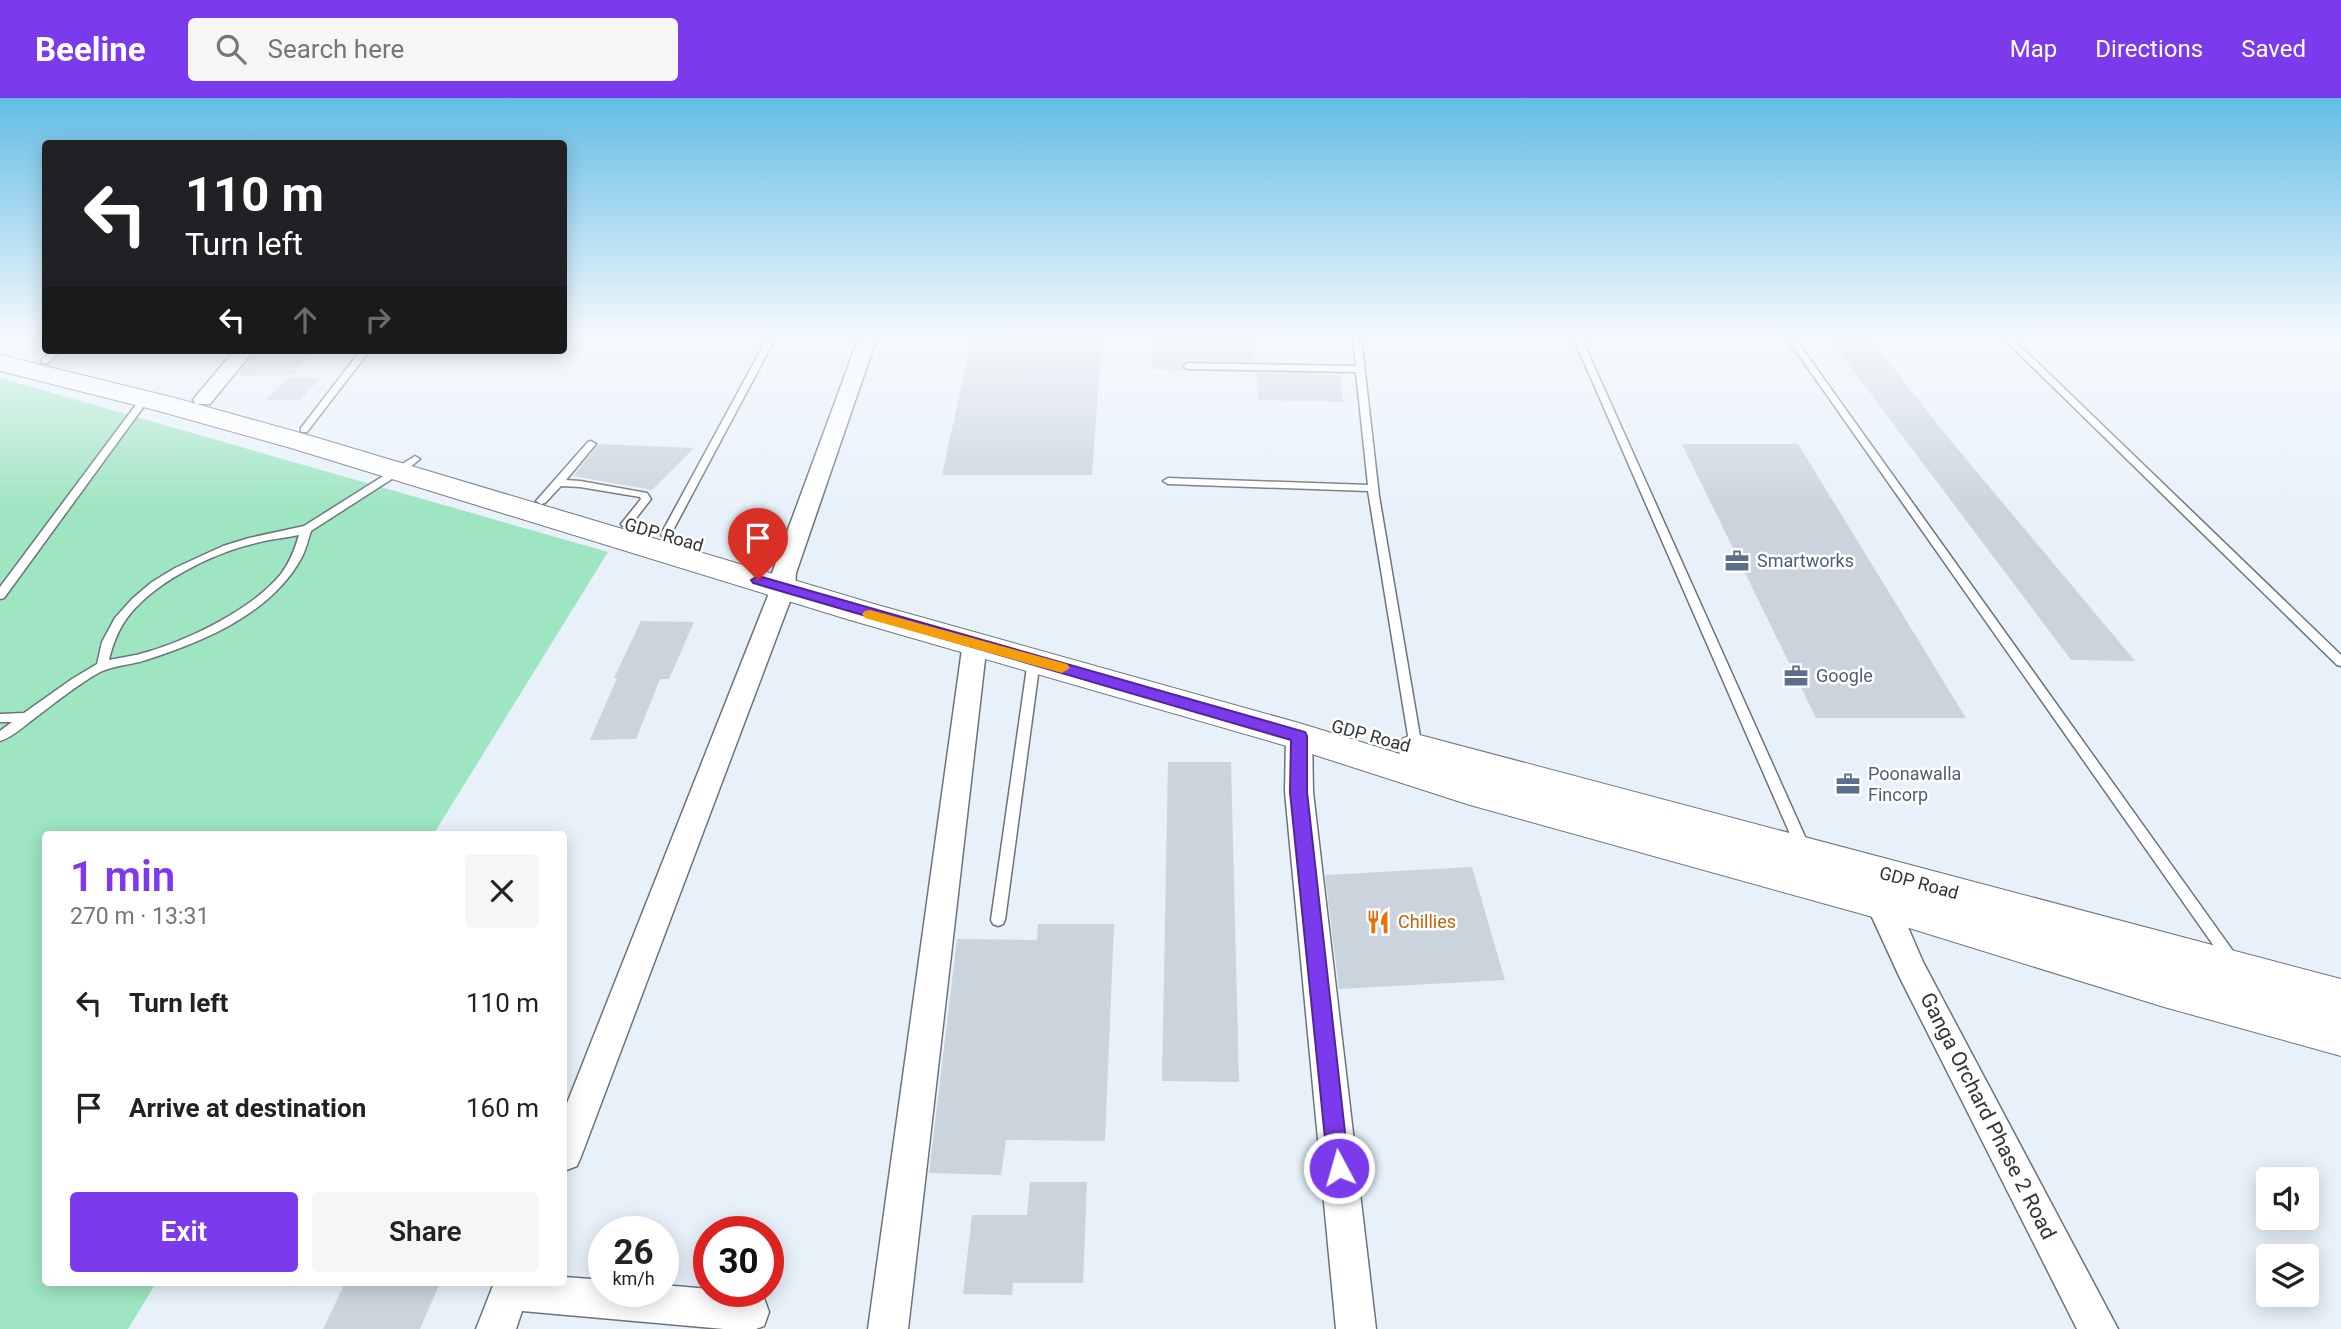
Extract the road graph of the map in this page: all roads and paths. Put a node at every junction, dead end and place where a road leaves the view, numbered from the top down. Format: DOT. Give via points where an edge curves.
graph roads {
  1 [pos="122,394"];
  2 [pos="184,394"];
  3 [pos="207,394"];
  4 [pos="332,394"];
  5 [pos="741,394"];
  6 [pos="848,394"];
  7 [pos="1364,394"];
  8 [pos="1602,394"];
  9 [pos="1831,394"];
  10 [pos="2065,394"];
  11 [pos="144,400"];
  12 [pos="203,400"];
  13 [pos="304,430"];
  14 [pos="591,444"];
  15 [pos="407,465"];
  16 [pos="1168,481"];
  17 [pos="1374,488"];
  18 [pos="550,492"];
  19 [pos="306,529"];
  20 [pos="666,534"];
  21 [pos="784,580"];
  22 [pos="0,595"];
  23 [pos="975,642"];
  24 [pos="1034,660"];
  25 [pos="2341,662"];
  26 [pos="102,666"];
  27 [pos="28,717"];
  28 [pos="0,718"];
  29 [pos="1299,736"];
  30 [pos="0,737"];
  31 [pos="1416,748"];
  32 [pos="1805,853"];
  33 [pos="1877,886"];
  34 [pos="998,920"];
  35 [pos="2240,972"];
  36 [pos="2341,999"];
  37 [pos="2341,1036"];
  38 [pos="567,1146"];
  39 [pos="512,1287"];
  40 [pos="750,1312"];
  41 [pos="496,1329"];
  42 [pos="888,1329"];
  43 [pos="1356,1329"];
  44 [pos="2098,1329"];
  1 -- 11 [label="main road"];
  2 -- 12 [label="main road, GDP Road"];
  3 -- 12 [label="street"];
  4 -- 13 [label="lane"];
  5 -- 20 [label="lane"];
  6 -- 21 [label="street"];
  7 -- 17 [label="lane"];
  8 -- 32 [label="lane"];
  9 -- 35 [label="lane"];
  10 -- 25 [label="lane"];
  11 -- 15 [label="main road"];
  11 -- 22 [label="lane"];
  12 -- 13 [label="main road, GDP Road"];
  13 -- 15 [label="main road, GDP Road"];
  14 -- 18 [label="lane"];
  15 -- 18 [label="main road, GDP Road"];
  15 -- 19 [label="lane"];
  15 -- 21 [label="main road"];
  16 -- 17 [label="lane"];
  17 -- 31 [label="lane"];
  18 -- 20 [label="main road, GDP Road" via="626,524"];
  19 -- 26 [label="lane" via="296,562 236,616 173,646"];
  19 -- 26 [label="lane" via="219,551 166,579 111,631"];
  20 -- 21 [label="main road, GDP Road"];
  21 -- 23 [label="main road"];
  21 -- 31 [label="main road, GDP Road"];
  21 -- 38 [label="street"];
  23 -- 24 [label="main road"];
  23 -- 42 [label="street"];
  24 -- 29 [label="main road"];
  24 -- 34 [label="lane"];
  26 -- 27 [label="lane"];
  27 -- 28 [label="lane"];
  27 -- 30 [label="lane"];
  29 -- 33 [label="main road" via="1470,790"];
  29 -- 43 [label="street" via="1299,792"];
  31 -- 32 [label="main road, GDP Road"];
  32 -- 33 [label="main road, GDP Road"];
  33 -- 35 [label="main road, GDP Road"];
  33 -- 37 [label="main road, GDP Road" via="2164,988"];
  33 -- 44 [label="street, Ganga Orchard Phase 2 Road" via="1911,969"];
  35 -- 36 [label="main road, GDP Road"];
  39 -- 40 [label="street"];
  39 -- 41 [label="street"];
}
